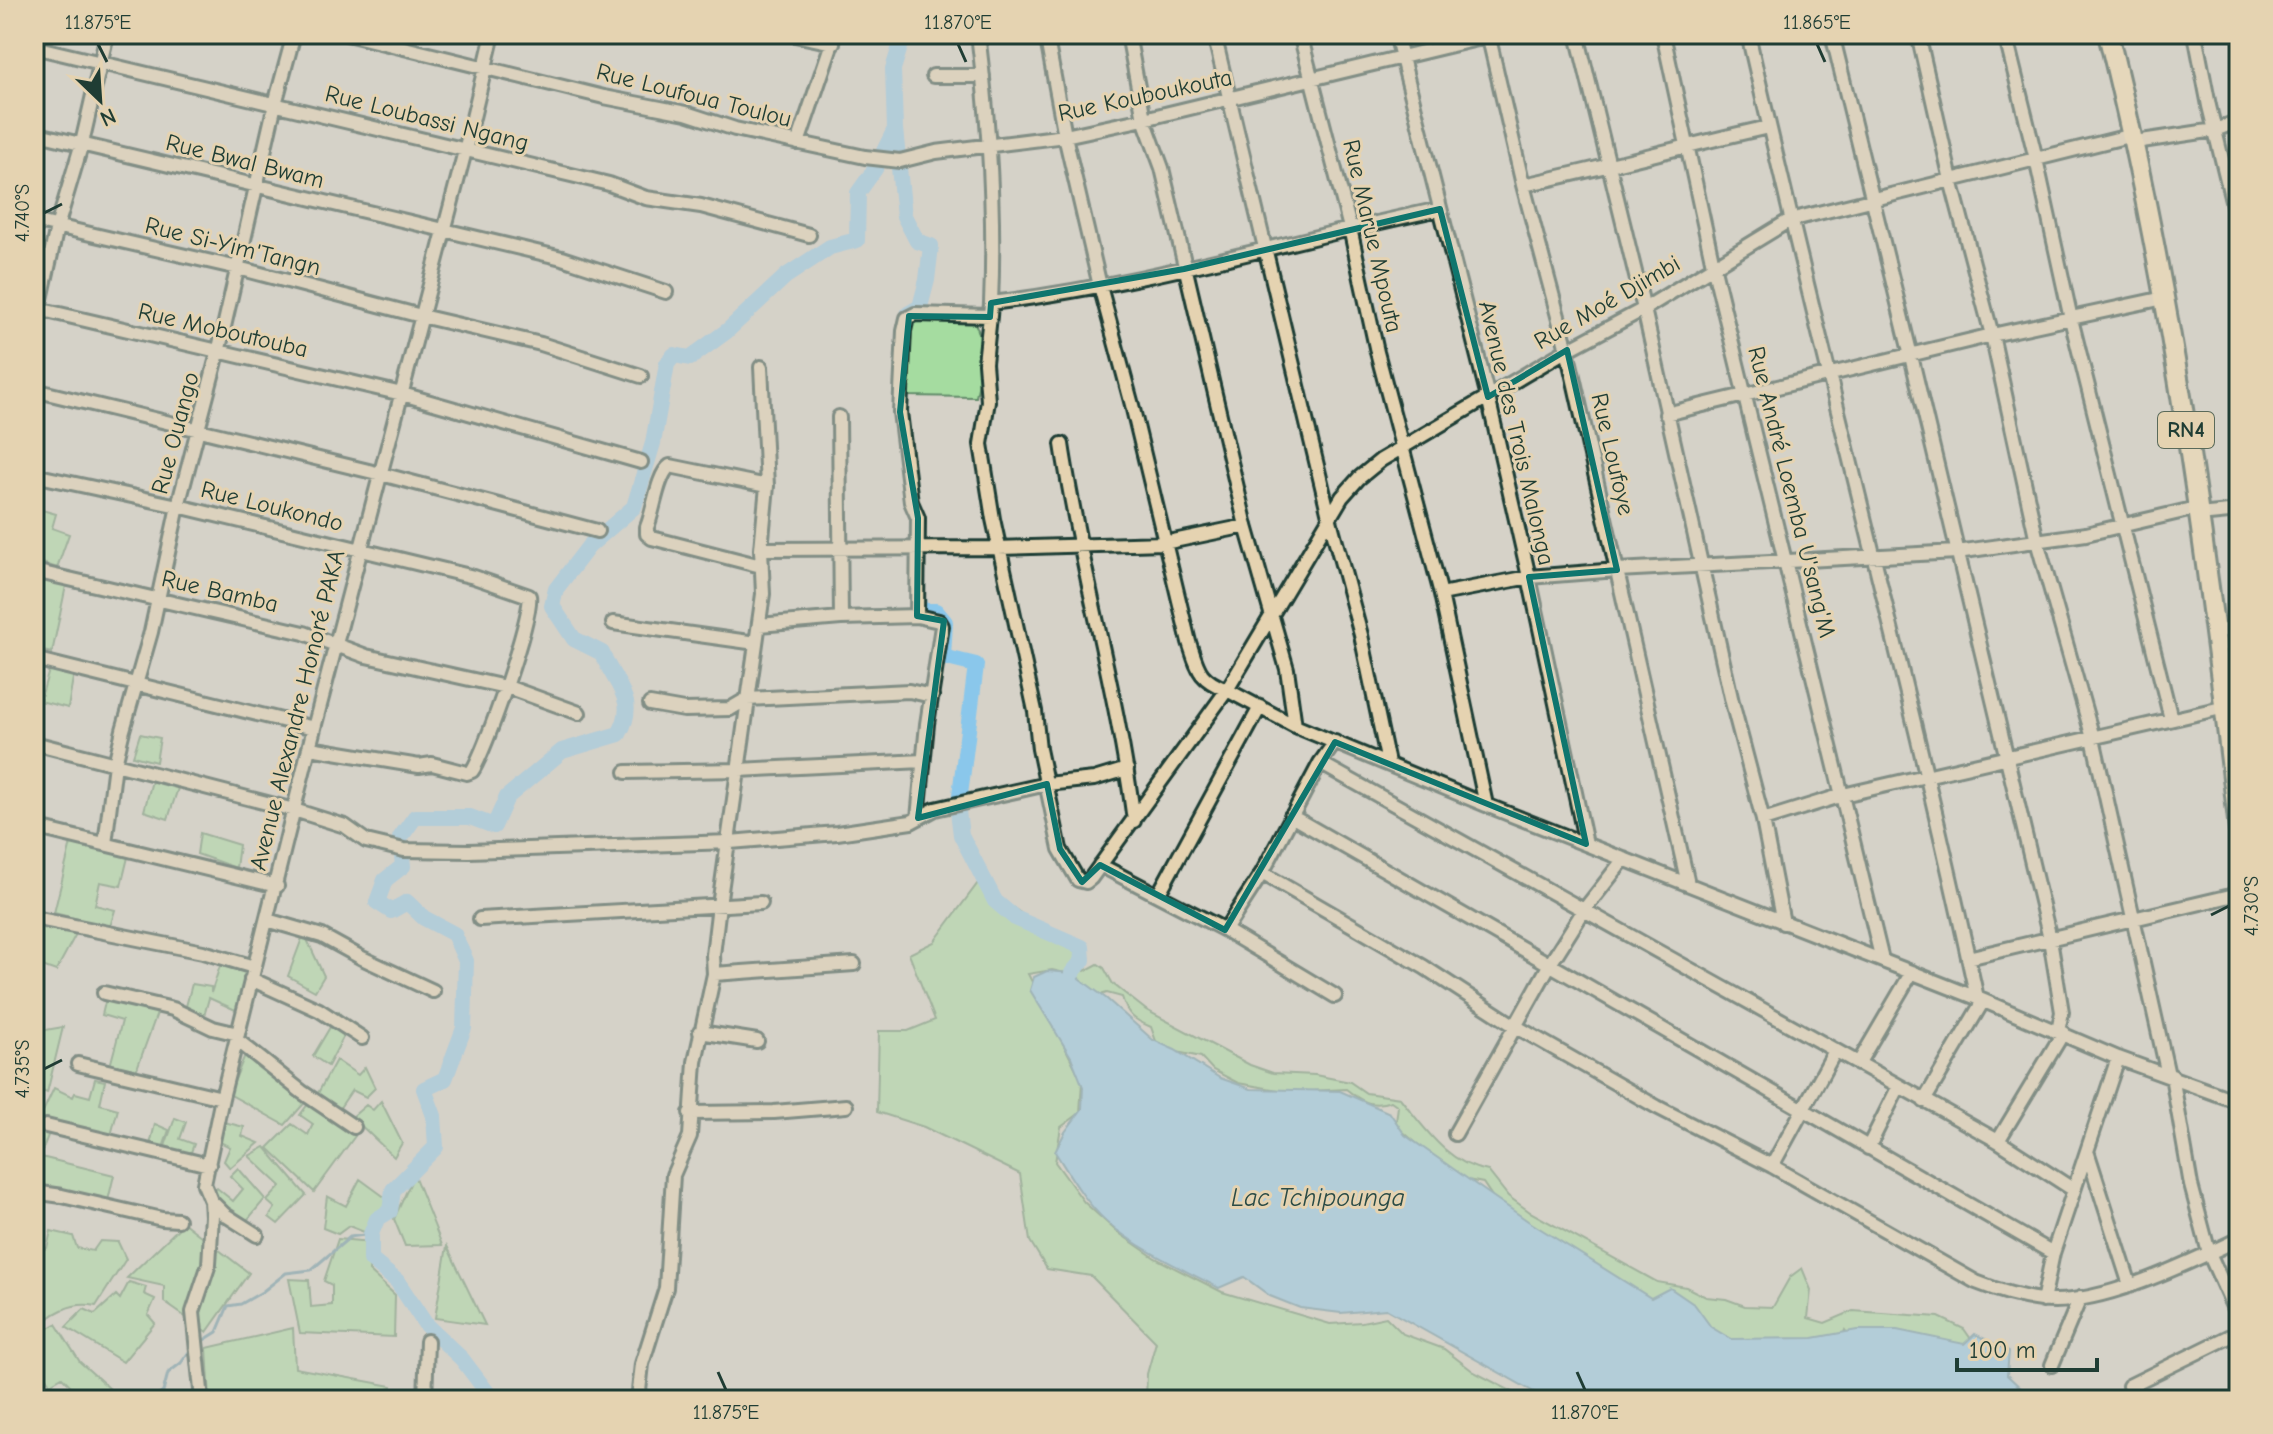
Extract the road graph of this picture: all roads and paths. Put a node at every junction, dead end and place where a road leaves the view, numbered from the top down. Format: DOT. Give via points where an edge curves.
graph roads {
  1 [pos="107,34"];
  2 [pos="294,34"];
  3 [pos="347,34"];
  4 [pos="493,34"];
  5 [pos="790,34"];
  6 [pos="978,34"];
  7 [pos="1046,34"];
  8 [pos="1128,34"];
  9 [pos="1214,34"];
  10 [pos="1300,34"];
  11 [pos="1396,34"];
  12 [pos="1577,34"];
  13 [pos="1663,34"];
  14 [pos="1748,34"];
  15 [pos="1832,34"];
  16 [pos="1918,34"];
  17 [pos="2005,34"];
  18 [pos="2108,34"];
  19 [pos="2195,34"];
  20 [pos="1492,35"];
  21 [pos="834,38"];
  22 [pos="34,47"];
  23 [pos="1401,58"];
  24 [pos="100,62"];
  25 [pos="485,67"];
  26 [pos="933,76"];
  27 [pos="983,76"];
  28 [pos="1312,79"];
  29 [pos="1230,100"];
  30 [pos="275,104"];
  31 [pos="1144,119"];
  32 [pos="2239,121"];
  33 [pos="1769,127"];
  34 [pos="2215,130"];
  35 [pos="34,133"];
  36 [pos="1065,136"];
  37 [pos="2134,138"];
  38 [pos="82,143"];
  39 [pos="798,143"];
  40 [pos="1687,145"];
  41 [pos="987,147"];
  42 [pos="465,151"];
  43 [pos="2036,159"];
  44 [pos="1609,167"];
  45 [pos="1951,180"];
  46 [pos="1523,185"];
  47 [pos="258,187"];
  48 [pos="1872,200"];
  49 [pos="1440,209"];
  50 [pos="1790,220"];
  51 [pos="34,221"];
  52 [pos="57,227"];
  53 [pos="1350,228"];
  54 [pos="2239,229"];
  55 [pos="445,231"];
  56 [pos="809,235"];
  57 [pos="1266,248"];
  58 [pos="1713,265"];
  59 [pos="238,268"];
  60 [pos="1184,269"];
  61 [pos="1100,286"];
  62 [pos="666,292"];
  63 [pos="2164,298"];
  64 [pos="37,309"];
  65 [pos="1644,309"];
  66 [pos="990,310"];
  67 [pos="421,316"];
  68 [pos="2071,319"];
  69 [pos="34,331"];
  70 [pos="1992,335"];
  71 [pos="1567,350"];
  72 [pos="218,353"];
  73 [pos="1911,356"];
  74 [pos="761,367"];
  75 [pos="1828,375"];
  76 [pos="641,376"];
  77 [pos="34,390"];
  78 [pos="1746,393"];
  79 [pos="402,394"];
  80 [pos="1488,397"];
  81 [pos="1666,414"];
  82 [pos="839,417"];
  83 [pos="198,430"];
  84 [pos="1062,444"];
  85 [pos="1401,449"];
  86 [pos="641,462"];
  87 [pos="381,474"];
  88 [pos="34,475"];
  89 [pos="767,486"];
  90 [pos="178,506"];
  91 [pos="2239,511"];
  92 [pos="2198,512"];
  93 [pos="1330,520"];
  94 [pos="1246,526"];
  95 [pos="2123,526"];
  96 [pos="597,531"];
  97 [pos="2037,541"];
  98 [pos="1164,543"];
  99 [pos="1082,547"];
  100 [pos="840,548"];
  101 [pos="998,548"];
  102 [pos="761,549"];
  103 [pos="918,549"];
  104 [pos="360,550"];
  105 [pos="1957,552"];
  106 [pos="1872,557"];
  107 [pos="1786,562"];
  108 [pos="761,566"];
  109 [pos="1702,567"];
  110 [pos="1617,570"];
  111 [pos="34,571"];
  112 [pos="1529,577"];
  113 [pos="1441,594"];
  114 [pos="156,599"];
  115 [pos="917,616"];
  116 [pos="1272,616"];
  117 [pos="841,618"];
  118 [pos="613,623"];
  119 [pos="759,625"];
  120 [pos="2239,629"];
  121 [pos="2215,631"];
  122 [pos="756,643"];
  123 [pos="338,645"];
  124 [pos="34,659"];
  125 [pos="135,684"];
  126 [pos="505,687"];
  127 [pos="1227,690"];
  128 [pos="932,696"];
  129 [pos="747,699"];
  130 [pos="650,704"];
  131 [pos="2232,705"];
  132 [pos="1260,707"];
  133 [pos="579,713"];
  134 [pos="2171,719"];
  135 [pos="1295,726"];
  136 [pos="314,728"];
  137 [pos="2093,738"];
  138 [pos="1335,742"];
  139 [pos="34,743"];
  140 [pos="310,748"];
  141 [pos="2007,758"];
  142 [pos="923,761"];
  143 [pos="1320,763"];
  144 [pos="1388,763"];
  145 [pos="115,764"];
  146 [pos="1127,769"];
  147 [pos="739,770"];
  148 [pos="626,772"];
  149 [pos="1926,777"];
  150 [pos="1047,784"];
  151 [pos="1843,795"];
  152 [pos="1486,805"];
  153 [pos="294,810"];
  154 [pos="1291,816"];
  155 [pos="918,818"];
  156 [pos="1763,820"];
  157 [pos="1134,821"];
  158 [pos="34,827"];
  159 [pos="2239,829"];
  160 [pos="730,842"];
  161 [pos="105,844"];
  162 [pos="1586,844"];
  163 [pos="1624,859"];
  164 [pos="1100,865"];
  165 [pos="1262,873"];
  166 [pos="1688,884"];
  167 [pos="277,886"];
  168 [pos="2239,894"];
  169 [pos="1158,895"];
  170 [pos="761,903"];
  171 [pos="719,905"];
  172 [pos="1584,910"];
  173 [pos="2132,917"];
  174 [pos="34,918"];
  175 [pos="480,919"];
  176 [pos="267,920"];
  177 [pos="1783,923"];
  178 [pos="1225,930"];
  179 [pos="2050,939"];
  180 [pos="1968,958"];
  181 [pos="1882,960"];
  182 [pos="854,964"];
  183 [pos="1550,964"];
  184 [pos="1912,972"];
  185 [pos="253,973"];
  186 [pos="714,974"];
  187 [pos="433,991"];
  188 [pos="104,993"];
  189 [pos="1335,996"];
  190 [pos="1980,1000"];
  191 [pos="1515,1026"];
  192 [pos="700,1032"];
  193 [pos="2060,1032"];
  194 [pos="238,1037"];
  195 [pos="362,1038"];
  196 [pos="757,1041"];
  197 [pos="1835,1051"];
  198 [pos="2118,1058"];
  199 [pos="78,1064"];
  200 [pos="1858,1064"];
  201 [pos="2170,1076"];
  202 [pos="1898,1088"];
  203 [pos="222,1098"];
  204 [pos="1924,1101"];
  205 [pos="2239,1102"];
  206 [pos="846,1106"];
  207 [pos="1804,1111"];
  208 [pos="690,1113"];
  209 [pos="46,1126"];
  210 [pos="354,1127"];
  211 [pos="1455,1134"];
  212 [pos="1998,1141"];
  213 [pos="1868,1148"];
  214 [pos="2088,1154"];
  215 [pos="209,1165"];
  216 [pos="1772,1166"];
  217 [pos="2074,1190"];
  218 [pos="34,1192"];
  219 [pos="211,1201"];
  220 [pos="178,1220"];
  221 [pos="257,1235"];
  222 [pos="2239,1239"];
  223 [pos="2053,1253"];
  224 [pos="2209,1253"];
  225 [pos="2130,1285"];
  226 [pos="2080,1298"];
  227 [pos="2043,1301"];
  228 [pos="2239,1320"];
  229 [pos="2239,1332"];
  230 [pos="427,1341"];
  231 [pos="2052,1365"];
  232 [pos="2129,1386"];
  233 [pos="202,1400"];
  234 [pos="425,1400"];
  235 [pos="638,1400"];
  1 -- 24 [label="street"];
  2 -- 30 [label="street, Rue Ouango"];
  3 -- 25 [label="street, Rue Loufoua Toulou"];
  4 -- 25 [label="street, Avenue Alexandre Honoré PAKA"];
  5 -- 21 [label="street"];
  6 -- 27 [label="street"];
  7 -- 36 [label="street"];
  8 -- 31 [label="street"];
  9 -- 29 [label="street"];
  10 -- 28 [label="street, Rue Marue Mpouta"];
  11 -- 23 [label="street, Avenue des Trois Malonga"];
  12 -- 44 [label="street"];
  13 -- 40 [label="street, Rue André Loemba U'sang'M"];
  14 -- 33 [label="street"];
  15 -- 48 [label="street"];
  16 -- 45 [label="street"];
  17 -- 43 [label="street"];
  18 -- 37 [label="highway, RN4"];
  19 -- 34 [label="street"];
  20 -- 23 [label="street, Rue Kouboukouta"];
  20 -- 46 [label="street, Rue Loufoye"];
  21 -- 39 [label="street"];
  22 -- 24 [label="street, Rue Loubassi Ngang"];
  23 -- 28 [label="street, Rue Kouboukouta"];
  23 -- 49 [label="street, Avenue des Trois Malonga"];
  24 -- 30 [label="street, Rue Loubassi Ngang"];
  24 -- 38 [label="street"];
  25 -- 39 [label="street, Rue Loufoua Toulou"];
  25 -- 42 [label="street, Avenue Alexandre Honoré PAKA"];
  26 -- 27 [label="street"];
  27 -- 41 [label="street"];
  28 -- 29 [label="street, Rue Kouboukouta"];
  28 -- 53 [label="street, Rue Marue Mpouta"];
  29 -- 31 [label="street, Rue Kouboukouta"];
  29 -- 57 [label="street"];
  30 -- 42 [label="street, Rue Loubassi Ngang"];
  30 -- 47 [label="street, Rue Ouango"];
  31 -- 36 [label="street, Rue Kouboukouta"];
  31 -- 60 [label="street" via="1162,168"];
  32 -- 34 [label="street, Rue Moé Djimbi"];
  33 -- 40 [label="street"];
  33 -- 50 [label="street"];
  34 -- 37 [label="street, Rue Moé Djimbi"];
  34 -- 54 [label="street"];
  35 -- 38 [label="street, Rue Bwal Bwam"];
  36 -- 41 [label="street, Rue Kouboukouta"];
  36 -- 61 [label="street"];
  37 -- 43 [label="street, Rue Moé Djimbi"];
  37 -- 63 [label="highway, RN4"];
  38 -- 47 [label="street, Rue Bwal Bwam"];
  38 -- 52 [label="street"];
  39 -- 41 [label="street, Rue Kouboukouta" via="900,161"];
  40 -- 44 [label="street"];
  40 -- 58 [label="street, Rue André Loemba U'sang'M"];
  41 -- 66 [label="street"];
  42 -- 55 [label="street, Avenue Alexandre Honoré PAKA"];
  42 -- 56 [label="street, Rue Loubassi Ngang"];
  43 -- 45 [label="street, Rue Moé Djimbi"];
  43 -- 68 [label="street"];
  44 -- 46 [label="street"];
  44 -- 65 [label="street"];
  45 -- 48 [label="street, Rue Moé Djimbi"];
  45 -- 70 [label="street"];
  46 -- 71 [label="street, Rue Loufoye"];
  47 -- 55 [label="street, Rue Bwal Bwam"];
  47 -- 59 [label="street, Rue Ouango"];
  48 -- 50 [label="street, Rue Moé Djimbi"];
  48 -- 73 [label="street"];
  49 -- 53 [label="street"];
  49 -- 80 [label="street, Avenue des Trois Malonga"];
  50 -- 58 [label="street, Rue Moé Djimbi"];
  50 -- 75 [label="street"];
  51 -- 52 [label="street, Rue Si-Yim'Tangn"];
  52 -- 59 [label="street, Rue Si-Yim'Tangn"];
  52 -- 64 [label="street"];
  53 -- 57 [label="street"];
  53 -- 85 [label="street, Rue Marue Mpouta"];
  55 -- 62 [label="street, Rue Bwal Bwam" via="562,258"];
  55 -- 67 [label="street, Avenue Alexandre Honoré PAKA"];
  57 -- 60 [label="street"];
  57 -- 93 [label="street"];
  58 -- 65 [label="street, Rue Moé Djimbi"];
  58 -- 78 [label="street, Rue André Loemba U'sang'M"];
  59 -- 67 [label="street, Rue Si-Yim'Tangn"];
  59 -- 72 [label="street, Rue Ouango"];
  60 -- 61 [label="street"];
  60 -- 94 [label="street"];
  61 -- 66 [label="street"];
  61 -- 98 [label="street"];
  63 -- 68 [label="street"];
  63 -- 92 [label="highway, RN4"];
  64 -- 69 [label="street"];
  64 -- 72 [label="street, Rue Moboutouba"];
  65 -- 71 [label="street, Rue Moé Djimbi"];
  65 -- 81 [label="street"];
  66 -- 101 [label="street" via="988,401 981,444"];
  66 -- 103 [label="street" via="915,314 905,321 900,412 911,502 918,518"];
  67 -- 76 [label="street, Rue Si-Yim'Tangn" via="541,344"];
  67 -- 79 [label="street, Avenue Alexandre Honoré PAKA"];
  68 -- 70 [label="street"];
  68 -- 95 [label="street"];
  70 -- 73 [label="street"];
  70 -- 97 [label="street"];
  71 -- 80 [label="street, Rue Moé Djimbi"];
  71 -- 110 [label="street, Rue Loufoye"];
  72 -- 79 [label="street, Rue Moboutouba"];
  72 -- 83 [label="street, Rue Ouango"];
  73 -- 75 [label="street"];
  73 -- 105 [label="street"];
  74 -- 89 [label="street"];
  75 -- 78 [label="street"];
  75 -- 106 [label="street"];
  77 -- 83 [label="street"];
  78 -- 81 [label="street"];
  78 -- 107 [label="street, Rue André Loemba U'sang'M"];
  79 -- 86 [label="street, Rue Moboutouba"];
  79 -- 87 [label="street, Avenue Alexandre Honoré PAKA"];
  80 -- 85 [label="street, Rue Moé Djimbi"];
  80 -- 112 [label="street, Avenue des Trois Malonga"];
  81 -- 109 [label="street"];
  82 -- 100 [label="street"];
  83 -- 87 [label="street"];
  83 -- 90 [label="street, Rue Ouango"];
  84 -- 99 [label="street"];
  85 -- 93 [label="street, Rue Moé Djimbi" via="1359,478"];
  85 -- 113 [label="street, Rue Marue Mpouta"];
  87 -- 96 [label="street"];
  87 -- 104 [label="street, Avenue Alexandre Honoré PAKA"];
  88 -- 90 [label="street, Rue Loukondo"];
  89 -- 102 [label="street"];
  89 -- 108 [label="street" via="670,466 660,479 647,527 652,538"];
  90 -- 104 [label="street, Rue Loukondo"];
  90 -- 114 [label="street, Rue Ouango"];
  91 -- 92 [label="street"];
  92 -- 95 [label="street"];
  92 -- 121 [label="highway, RN4"];
  93 -- 116 [label="street, Rue Moé Djimbi"];
  93 -- 144 [label="street"];
  94 -- 98 [label="street"];
  94 -- 116 [label="street"];
  95 -- 97 [label="street"];
  95 -- 134 [label="street"];
  97 -- 105 [label="street"];
  97 -- 137 [label="street"];
  98 -- 99 [label="street"];
  98 -- 127 [label="street" via="1200,675"];
  99 -- 101 [label="street"];
  99 -- 146 [label="street"];
  100 -- 102 [label="street"];
  100 -- 103 [label="street"];
  100 -- 117 [label="street"];
  101 -- 103 [label="street"];
  101 -- 150 [label="street"];
  102 -- 108 [label="street"];
  103 -- 115 [label="street"];
  104 -- 123 [label="street, Avenue Alexandre Honoré PAKA"];
  104 -- 126 [label="street, Rue Loukondo" via="529,596"];
  105 -- 106 [label="street"];
  105 -- 141 [label="street"];
  106 -- 107 [label="street"];
  106 -- 149 [label="street"];
  107 -- 109 [label="street"];
  107 -- 151 [label="street, Rue André Loemba U'sang'M"];
  108 -- 119 [label="street"];
  109 -- 110 [label="street"];
  109 -- 156 [label="street"];
  110 -- 112 [label="street"];
  110 -- 166 [label="street, Rue Loufoye"];
  111 -- 114 [label="street, Rue Bamba"];
  112 -- 113 [label="street"];
  112 -- 162 [label="street, Avenue des Trois Malonga"];
  113 -- 152 [label="street, Rue Marue Mpouta"];
  114 -- 123 [label="street, Rue Bamba"];
  114 -- 125 [label="street, Rue Ouango"];
  115 -- 117 [label="street"];
  115 -- 128 [label="street" via="942,626"];
  116 -- 127 [label="street, Rue Moé Djimbi"];
  116 -- 135 [label="street"];
  117 -- 119 [label="street"];
  118 -- 122 [label="street"];
  119 -- 122 [label="street"];
  120 -- 121 [label="street"];
  121 -- 131 [label="highway, RN4"];
  122 -- 129 [label="street"];
  123 -- 126 [label="street, Rue Bamba"];
  123 -- 136 [label="street, Avenue Alexandre Honoré PAKA"];
  124 -- 125 [label="street"];
  125 -- 136 [label="street"];
  125 -- 145 [label="street, Rue Ouango"];
  126 -- 133 [label="street, Rue Bamba"];
  126 -- 140 [label="street" via="470,773"];
  127 -- 132 [label="street"];
  127 -- 157 [label="street, Rue Moé Djimbi"];
  128 -- 129 [label="street" via="909,691"];
  128 -- 142 [label="street"];
  129 -- 130 [label="street" via="730,709"];
  129 -- 147 [label="street"];
  131 -- 134 [label="street"];
  131 -- 159 [label="highway, RN4"];
  132 -- 135 [label="street"];
  132 -- 169 [label="street"];
  134 -- 137 [label="street"];
  135 -- 138 [label="street"];
  136 -- 140 [label="street, Avenue Alexandre Honoré PAKA"];
  137 -- 141 [label="street"];
  137 -- 173 [label="street"];
  138 -- 143 [label="street"];
  138 -- 144 [label="street"];
  139 -- 145 [label="street"];
  140 -- 153 [label="street, Avenue Alexandre Honoré PAKA"];
  141 -- 149 [label="street"];
  141 -- 179 [label="street"];
  142 -- 147 [label="street"];
  142 -- 155 [label="street"];
  143 -- 154 [label="street"];
  143 -- 172 [label="street"];
  144 -- 152 [label="street"];
  145 -- 153 [label="street"];
  145 -- 161 [label="street, Rue Ouango"];
  146 -- 150 [label="street"];
  146 -- 157 [label="street"];
  147 -- 148 [label="street"];
  147 -- 160 [label="street"];
  149 -- 151 [label="street"];
  149 -- 180 [label="street"];
  150 -- 155 [label="street" via="935,809"];
  150 -- 164 [label="street" via="1060,849 1073,874 1086,882"];
  151 -- 156 [label="street"];
  151 -- 181 [label="street, Rue André Loemba U'sang'M"];
  152 -- 162 [label="street"];
  153 -- 160 [label="street" via="345,826 366,841 404,850"];
  153 -- 167 [label="street, Avenue Alexandre Honoré PAKA"];
  154 -- 165 [label="street"];
  154 -- 183 [label="street"];
  155 -- 160 [label="street" via="837,833"];
  156 -- 177 [label="street"];
  157 -- 164 [label="street, Rue Moé Djimbi"];
  158 -- 161 [label="street"];
  160 -- 171 [label="street"];
  161 -- 167 [label="street"];
  162 -- 163 [label="street"];
  163 -- 166 [label="street"];
  163 -- 172 [label="street"];
  164 -- 169 [label="street"];
  165 -- 178 [label="street"];
  165 -- 191 [label="street"];
  166 -- 177 [label="street"];
  167 -- 176 [label="street, Avenue Alexandre Honoré PAKA"];
  168 -- 173 [label="street"];
  169 -- 178 [label="street"];
  170 -- 171 [label="street"];
  171 -- 175 [label="street"];
  171 -- 186 [label="street"];
  172 -- 183 [label="street"];
  172 -- 197 [label="street"];
  173 -- 179 [label="street"];
  173 -- 201 [label="street"];
  174 -- 185 [label="street" via="203,952"];
  176 -- 185 [label="street, Avenue Alexandre Honoré PAKA"];
  176 -- 187 [label="street" via="322,936"];
  177 -- 181 [label="street"];
  178 -- 189 [label="street"];
  179 -- 180 [label="street"];
  179 -- 193 [label="street" via="2062,1012"];
  180 -- 190 [label="street"];
  181 -- 184 [label="street"];
  182 -- 186 [label="street"];
  183 -- 191 [label="street"];
  183 -- 207 [label="street"];
  184 -- 190 [label="street"];
  184 -- 200 [label="street"];
  185 -- 194 [label="street, Avenue Alexandre Honoré PAKA"];
  185 -- 195 [label="street"];
  186 -- 192 [label="street"];
  188 -- 194 [label="street" via="173,1009"];
  190 -- 193 [label="street"];
  190 -- 204 [label="street"];
  191 -- 211 [label="street"];
  191 -- 216 [label="street"];
  192 -- 196 [label="street"];
  192 -- 208 [label="street"];
  193 -- 198 [label="street"];
  193 -- 212 [label="street"];
  194 -- 203 [label="street, Avenue Alexandre Honoré PAKA"];
  194 -- 210 [label="street" via="302,1092"];
  197 -- 200 [label="street"];
  197 -- 207 [label="street"];
  198 -- 201 [label="street"];
  198 -- 214 [label="street"];
  199 -- 203 [label="street"];
  200 -- 202 [label="street"];
  201 -- 205 [label="street"];
  201 -- 224 [label="street"];
  202 -- 204 [label="street"];
  202 -- 213 [label="street"];
  203 -- 215 [label="street, Avenue Alexandre Honoré PAKA"];
  204 -- 212 [label="street"];
  206 -- 208 [label="street"];
  207 -- 213 [label="street"];
  207 -- 216 [label="street"];
  208 -- 235 [label="street" via="690,1136 673,1175 666,1288 642,1364"];
  209 -- 215 [label="street"];
  212 -- 217 [label="street"];
  213 -- 223 [label="street"];
  214 -- 217 [label="street"];
  214 -- 225 [label="street"];
  215 -- 219 [label="street, Avenue Alexandre Honoré PAKA" via="204,1184"];
  216 -- 227 [label="street" via="1976,1282"];
  217 -- 223 [label="street"];
  218 -- 220 [label="street"];
  219 -- 221 [label="street"];
  219 -- 233 [label="street, Avenue Alexandre Honoré PAKA" via="209,1264 193,1312"];
  222 -- 224 [label="street"];
  223 -- 227 [label="street"];
  224 -- 225 [label="street"];
  224 -- 228 [label="street"];
  225 -- 226 [label="street"];
  226 -- 227 [label="street"];
  226 -- 231 [label="street"];
  229 -- 232 [label="street"];
  230 -- 234 [label="street"];
}
